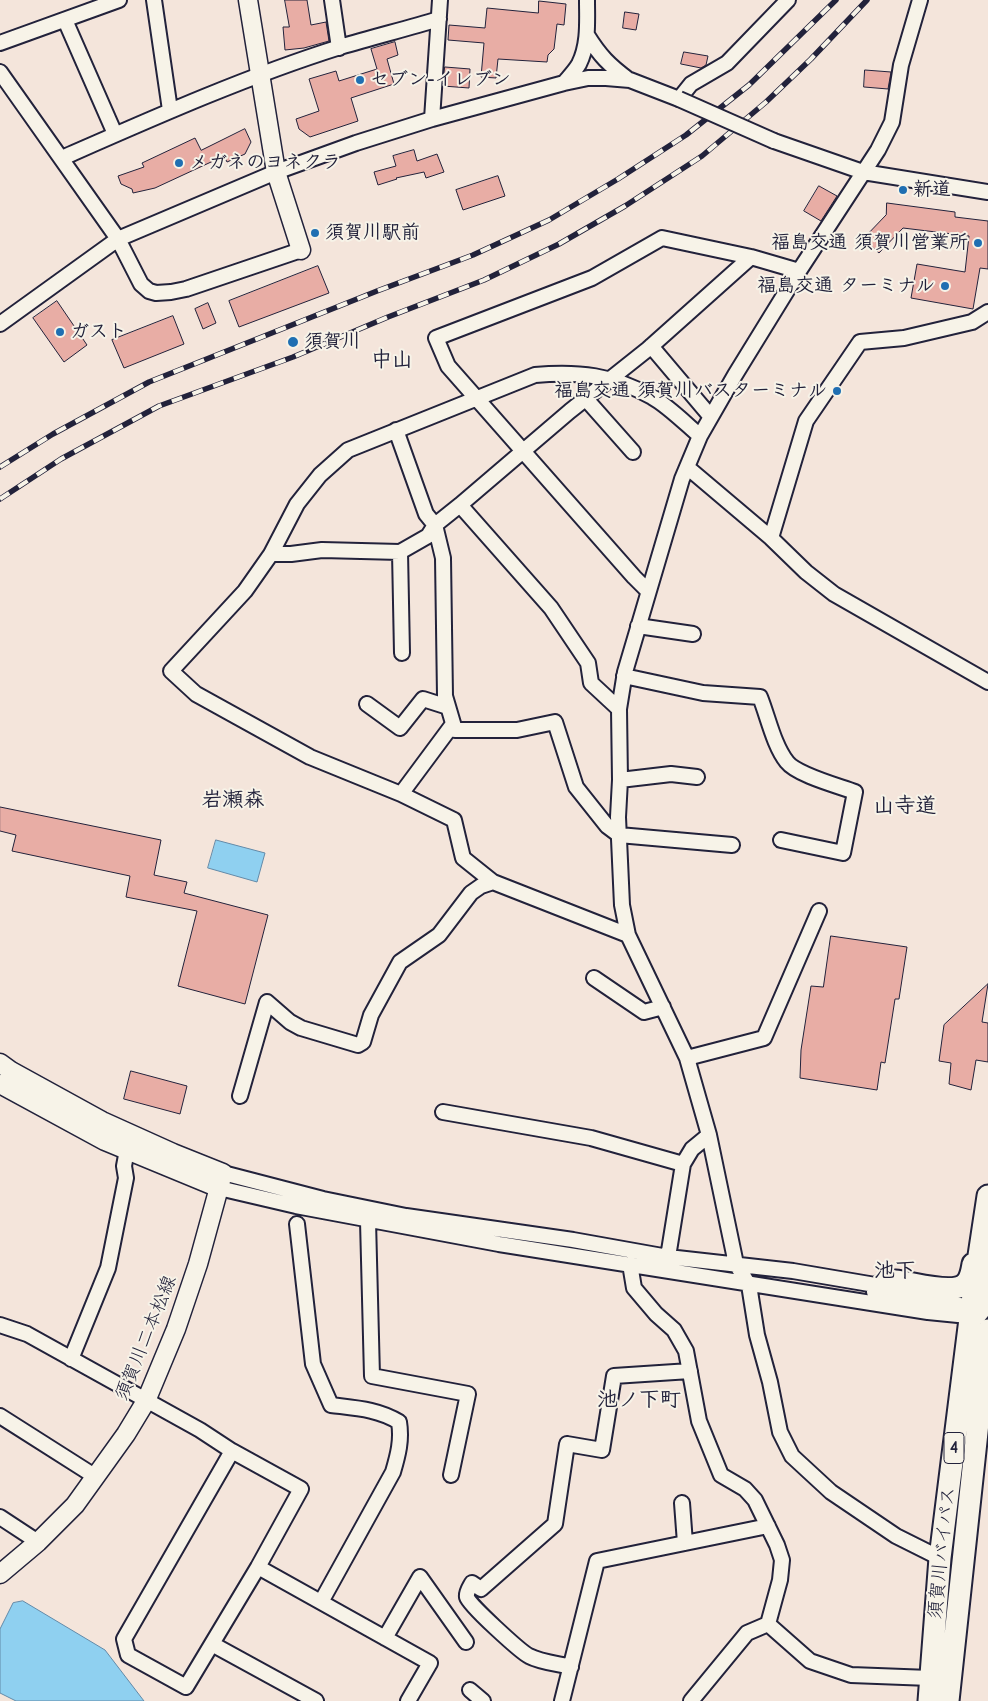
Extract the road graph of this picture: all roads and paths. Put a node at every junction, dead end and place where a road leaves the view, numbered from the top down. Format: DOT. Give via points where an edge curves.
graph roads {
  1 [pos="119,0"];
  2 [pos="154,0"];
  3 [pos="248,0"];
  4 [pos="332,0"];
  5 [pos="440,0"];
  6 [pos="587,0"];
  7 [pos="788,0"];
  8 [pos="920,0"];
  9 [pos="439,19"];
  10 [pos="65,20"];
  11 [pos="587,35"];
  12 [pos="0,43"];
  13 [pos="339,48"];
  14 [pos="0,72"];
  15 [pos="260,76"];
  16 [pos="630,80"];
  17 [pos="564,83"];
  18 [pos="679,99"];
  19 [pos="170,110"];
  20 [pos="432,119"];
  21 [pos="115,134"];
  22 [pos="62,158"];
  23 [pos="276,172"];
  24 [pos="863,172"];
  25 [pos="988,192"];
  26 [pos="118,240"];
  27 [pos="301,250"];
  28 [pos="751,257"];
  29 [pos="799,271"];
  30 [pos="988,312"];
  31 [pos="0,324"];
  32 [pos="651,346"];
  33 [pos="610,379"];
  34 [pos="476,398"];
  35 [pos="586,399"];
  36 [pos="711,417"];
  37 [pos="396,430"];
  38 [pos="700,436"];
  39 [pos="523,451"];
  40 [pos="633,452"];
  41 [pos="687,467"];
  42 [pos="460,505"];
  43 [pos="435,524"];
  44 [pos="771,538"];
  45 [pos="400,552"];
  46 [pos="271,554"];
  47 [pos="648,591"];
  48 [pos="638,626"];
  49 [pos="694,634"];
  50 [pos="402,653"];
  51 [pos="624,676"];
  52 [pos="988,682"];
  53 [pos="367,704"];
  54 [pos="448,707"];
  55 [pos="619,709"];
  56 [pos="453,724"];
  57 [pos="697,777"];
  58 [pos="620,780"];
  59 [pos="402,794"];
  60 [pos="619,836"];
  61 [pos="782,840"];
  62 [pos="732,845"];
  63 [pos="493,882"];
  64 [pos="819,911"];
  65 [pos="628,935"];
  66 [pos="594,978"];
  67 [pos="663,1007"];
  68 [pos="687,1058"];
  69 [pos="0,1063"];
  70 [pos="0,1084"];
  71 [pos="240,1096"];
  72 [pos="443,1112"];
  73 [pos="709,1135"];
  74 [pos="127,1150"];
  75 [pos="683,1164"];
  76 [pos="221,1181"];
  77 [pos="987,1206"];
  78 [pos="368,1221"];
  79 [pos="298,1224"];
  80 [pos="668,1257"];
  81 [pos="630,1264"];
  82 [pos="736,1264"];
  83 [pos="988,1267"];
  84 [pos="749,1285"];
  85 [pos="880,1286"];
  86 [pos="981,1310"];
  87 [pos="928,1312"];
  88 [pos="0,1325"];
  89 [pos="71,1359"];
  90 [pos="988,1363"];
  91 [pos="690,1371"];
  92 [pos="962,1381"];
  93 [pos="981,1394"];
  94 [pos="146,1401"];
  95 [pos="0,1416"];
  96 [pos="232,1452"];
  97 [pos="451,1474"];
  98 [pos="96,1477"];
  99 [pos="682,1503"];
  100 [pos="0,1517"];
  101 [pos="768,1526"];
  102 [pos="38,1542"];
  103 [pos="685,1543"];
  104 [pos="940,1558"];
  105 [pos="258,1567"];
  106 [pos="0,1574"];
  107 [pos="321,1602"];
  108 [pos="768,1624"];
  109 [pos="385,1638"];
  110 [pos="466,1642"];
  111 [pos="212,1644"];
  112 [pos="571,1667"];
  113 [pos="930,1678"];
  114 [pos="470,1690"];
  115 [pos="316,1701"];
  116 [pos="408,1701"];
  117 [pos="483,1701"];
  118 [pos="562,1701"];
  119 [pos="691,1701"];
  120 [pos="929,1701"];
  121 [pos="948,1701"];
  1 -- 10 [label="street"];
  2 -- 19 [label="street"];
  3 -- 15 [label="main road"];
  4 -- 13 [label="street"];
  5 -- 9 [label="street"];
  6 -- 11 [label="street"];
  7 -- 18 [label="street" via="727,63 691,84"];
  8 -- 24 [label="street" via="901,65 892,122"];
  9 -- 13 [label="street"];
  9 -- 20 [label="street"];
  10 -- 12 [label="street"];
  10 -- 21 [label="street"];
  11 -- 16 [label="street" via="599,55"];
  11 -- 17 [label="street" via="578,66"];
  13 -- 15 [label="street"];
  14 -- 22 [label="street"];
  15 -- 19 [label="street"];
  15 -- 23 [label="main road"];
  16 -- 17 [label="street" via="588,78"];
  16 -- 18 [label="street"];
  17 -- 20 [label="street"];
  18 -- 24 [label="street, bridge" via="774,141"];
  19 -- 21 [label="street"];
  20 -- 23 [label="street"];
  21 -- 22 [label="street"];
  22 -- 26 [label="street"];
  23 -- 26 [label="street"];
  23 -- 27 [label="main road"];
  24 -- 25 [label="street"];
  24 -- 29 [label="street"];
  26 -- 27 [label="street" via="141,284 156,293 186,289"];
  26 -- 31 [label="street"];
  28 -- 29 [label="street"];
  28 -- 32 [label="street"];
  28 -- 34 [label="street" via="662,238 592,278 436,338 448,366"];
  29 -- 36 [label="street"];
  30 -- 44 [label="street" via="972,322 914,335 860,342 806,422"];
  32 -- 33 [label="street"];
  32 -- 36 [label="street"];
  33 -- 34 [label="street" via="564,372 535,375"];
  33 -- 35 [label="street"];
  33 -- 38 [label="street" via="653,397"];
  34 -- 37 [label="street"];
  34 -- 39 [label="street"];
  35 -- 39 [label="street"];
  35 -- 40 [label="street"];
  36 -- 38 [label="street"];
  37 -- 43 [label="street" via="426,514"];
  37 -- 46 [label="street" via="348,450 320,475 297,504"];
  38 -- 41 [label="street"];
  39 -- 42 [label="street"];
  39 -- 47 [label="street"];
  41 -- 44 [label="street"];
  41 -- 47 [label="street"];
  42 -- 43 [label="street"];
  42 -- 55 [label="street" via="551,608 588,663 591,682"];
  43 -- 45 [label="street" via="428,536"];
  43 -- 54 [label="street" via="443,558 445,696"];
  44 -- 52 [label="street" via="834,594"];
  45 -- 46 [label="street" via="322,550"];
  45 -- 50 [label="street"];
  46 -- 59 [label="street" via="245,591 171,671 196,694 310,757"];
  47 -- 48 [label="street"];
  48 -- 49 [label="street"];
  48 -- 51 [label="street"];
  51 -- 55 [label="street"];
  51 -- 61 [label="street" via="703,693 760,697 788,764 855,792 843,853"];
  53 -- 54 [label="street" via="400,728 423,699"];
  54 -- 56 [label="street"];
  55 -- 58 [label="street"];
  56 -- 59 [label="street"];
  56 -- 60 [label="street" via="455,730 517,730 555,722 576,787"];
  57 -- 58 [label="street" via="671,774"];
  58 -- 60 [label="street"];
  59 -- 63 [label="street" via="454,820 463,858"];
  60 -- 62 [label="street"];
  60 -- 65 [label="street" via="622,905"];
  63 -- 65 [label="street"];
  63 -- 71 [label="street" via="471,893 439,936 400,962 371,1015 364,1042 358,1046 301,1028 267,1002"];
  64 -- 68 [label="street" via="764,1038"];
  65 -- 67 [label="street"];
  66 -- 67 [label="street" via="644,1012"];
  67 -- 68 [label="street"];
  68 -- 73 [label="street"];
  69 -- 76 [label="main road" via="102,1121 173,1153"];
  70 -- 74 [label="main road"];
  72 -- 75 [label="street" via="591,1138"];
  73 -- 75 [label="street" via="692,1149"];
  73 -- 82 [label="street"];
  74 -- 76 [label="main road"];
  74 -- 89 [label="street" via="126,1178 108,1268"];
  75 -- 80 [label="street"];
  76 -- 78 [label="street" via="284,1204"];
  76 -- 80 [label="street" via="406,1216"];
  76 -- 94 [label="main road, 須賀川二本松線" via="176,1329"];
  77 -- 85 [label="highway" via="967,1283 959,1288 945,1289 893,1281"];
  77 -- 86 [label="highway, 須賀川バイパス / 4"];
  78 -- 81 [label="street"];
  78 -- 97 [label="street" via="372,1376 468,1394"];
  79 -- 107 [label="street" via="313,1364 331,1406 365,1408 389,1416 399,1422 401,1433 393,1472"];
  80 -- 82 [label="street"];
  81 -- 84 [label="street"];
  81 -- 91 [label="street" via="634,1288 674,1330 686,1351"];
  82 -- 84 [label="street"];
  82 -- 85 [label="street"];
  82 -- 86 [label="street" via="777,1277"];
  83 -- 86 [label="street"];
  84 -- 87 [label="street"];
  84 -- 104 [label="street" via="756,1335 780,1432 792,1456 831,1492 896,1536"];
  85 -- 86 [label="street"];
  86 -- 87 [label="street"];
  86 -- 92 [label="highway, 須賀川バイパス / 4"];
  86 -- 93 [label="highway"];
  87 -- 92 [label="street" via="958,1320 964,1326"];
  88 -- 89 [label="street" via="26,1334"];
  89 -- 94 [label="street"];
  90 -- 93 [label="highway"];
  91 -- 101 [label="street" via="699,1421 721,1475 745,1489 755,1500"];
  91 -- 112 [label="street" via="614,1376 602,1450 567,1444 555,1524 481,1589 472,1583 468,1590 468,1599 476,1610 529,1656"];
  92 -- 104 [label="highway, 須賀川バイパス / 4"];
  93 -- 121 [label="highway, 須賀川バイパス / 4"];
  94 -- 96 [label="street" via="200,1430"];
  94 -- 98 [label="main road, 須賀川二本松線"];
  95 -- 98 [label="street"];
  96 -- 105 [label="street" via="301,1489"];
  96 -- 111 [label="street" via="124,1639 128,1655 186,1687"];
  98 -- 102 [label="main road, 須賀川二本松線" via="75,1505"];
  99 -- 103 [label="street"];
  100 -- 102 [label="street"];
  101 -- 103 [label="street"];
  101 -- 108 [label="street" via="782,1560"];
  102 -- 106 [label="main road, 須賀川二本松線"];
  103 -- 112 [label="street" via="597,1561"];
  104 -- 113 [label="highway, 須賀川バイパス / 4"];
  105 -- 107 [label="street"];
  105 -- 111 [label="street"];
  107 -- 109 [label="street"];
  108 -- 113 [label="street" via="810,1661 850,1674"];
  108 -- 119 [label="street" via="747,1633"];
  109 -- 110 [label="street" via="420,1577"];
  109 -- 116 [label="street" via="430,1663"];
  111 -- 115 [label="street"];
  112 -- 118 [label="street"];
  113 -- 120 [label="highway, 須賀川バイパス / 4"];
  114 -- 117 [label="street"];
}
